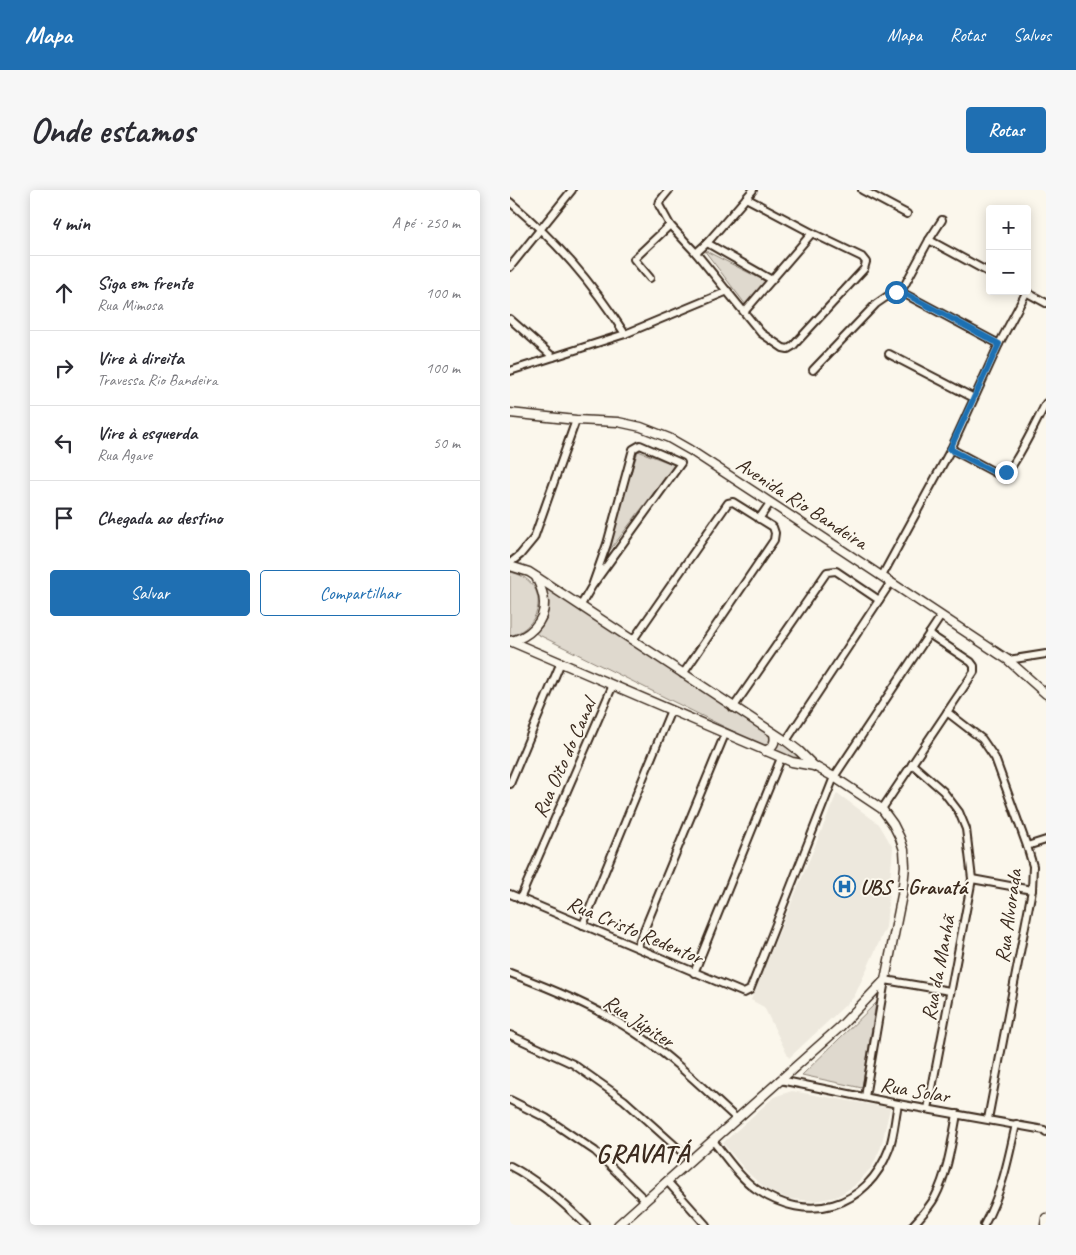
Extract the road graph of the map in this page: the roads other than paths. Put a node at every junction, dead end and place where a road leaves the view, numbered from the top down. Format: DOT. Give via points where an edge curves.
graph roads {
  1 [pos="572,190"];
  2 [pos="669,190"];
  3 [pos="753,190"];
  4 [pos="862,190"];
  5 [pos="746,198"];
  6 [pos="510,202"];
  7 [pos="907,214"];
  8 [pos="942,220"];
  9 [pos="670,225"];
  10 [pos="540,229"];
  11 [pos="812,234"];
  12 [pos="929,240"];
  13 [pos="706,243"];
  14 [pos="696,253"];
  15 [pos="510,267"];
  16 [pos="986,271"];
  17 [pos="650,278"];
  18 [pos="772,280"];
  19 [pos="728,291"];
  20 [pos="902,292"];
  21 [pos="1024,295"];
  22 [pos="1031,295"];
  23 [pos="1046,303"];
  24 [pos="746,311"];
  25 [pos="510,319"];
  26 [pos="625,334"];
  27 [pos="999,344"];
  28 [pos="889,354"];
  29 [pos="553,357"];
  30 [pos="813,370"];
  31 [pos="510,371"];
  32 [pos="974,398"];
  33 [pos="1046,403"];
  34 [pos="510,413"];
  35 [pos="1043,416"];
  36 [pos="576,420"];
  37 [pos="950,449"];
  38 [pos="770,502"];
  39 [pos="759,518"];
  40 [pos="510,564"];
  41 [pos="535,576"];
  42 [pos="882,576"];
  43 [pos="891,582"];
  44 [pos="592,586"];
  45 [pos="879,600"];
  46 [pos="581,605"];
  47 [pos="941,616"];
  48 [pos="929,634"];
  49 [pos="633,640"];
  50 [pos="510,641"];
  51 [pos="1046,654"];
  52 [pos="1008,660"];
  53 [pos="561,662"];
  54 [pos="683,674"];
  55 [pos="613,685"];
  56 [pos="1046,694"];
  57 [pos="733,708"];
  58 [pos="671,710"];
  59 [pos="947,712"];
  60 [pos="725,734"];
  61 [pos="774,734"];
  62 [pos="786,742"];
  63 [pos="765,751"];
  64 [pos="781,758"];
  65 [pos="912,764"];
  66 [pos="814,766"];
  67 [pos="834,776"];
  68 [pos="510,784"];
  69 [pos="882,809"];
  70 [pos="1046,840"];
  71 [pos="1028,846"];
  72 [pos="972,879"];
  73 [pos="1032,890"];
  74 [pos="510,894"];
  75 [pos="520,899"];
  76 [pos="583,925"];
  77 [pos="637,948"];
  78 [pos="510,973"];
  79 [pos="694,973"];
  80 [pos="885,980"];
  81 [pos="950,992"];
  82 [pos="510,1035"];
  83 [pos="780,1080"];
  84 [pos="865,1097"];
  85 [pos="510,1100"];
  86 [pos="898,1104"];
  87 [pos="928,1109"];
  88 [pos="957,1114"];
  89 [pos="988,1119"];
  90 [pos="737,1120"];
  91 [pos="1016,1124"];
  92 [pos="1045,1130"];
  93 [pos="713,1141"];
  94 [pos="691,1160"];
  95 [pos="510,1166"];
  96 [pos="667,1181"];
  97 [pos="645,1200"];
  98 [pos="1046,1218"];
  99 [pos="623,1224"];
  100 [pos="586,1225"];
  101 [pos="706,1225"];
  102 [pos="913,1225"];
  103 [pos="984,1225"];
  104 [pos="1045,1225"];
  1 -- 10 [label="street"];
  2 -- 9 [label="street" via="659,205"];
  3 -- 5 [label="street"];
  4 -- 7 [label="street"];
  5 -- 11 [label="street"];
  5 -- 13 [label="street"];
  6 -- 10 [label="street"];
  8 -- 12 [label="street"];
  9 -- 14 [label="street"];
  9 -- 17 [label="street" via="634,259"];
  10 -- 15 [label="street"];
  10 -- 26 [label="street" via="594,288"];
  11 -- 18 [label="street"];
  11 -- 24 [label="street" via="862,257 866,262 864,269 788,349 764,336"];
  12 -- 16 [label="street"];
  12 -- 20 [label="street"];
  13 -- 14 [label="street"];
  13 -- 18 [label="street"];
  14 -- 19 [label="street"];
  18 -- 24 [label="street"];
  19 -- 24 [label="street"];
  19 -- 26 [label="street"];
  20 -- 27 [label="street"];
  20 -- 30 [label="street" via="892,293 876,304"];
  21 -- 27 [label="street"];
  22 -- 23 [label="street"];
  25 -- 29 [label="street"];
  26 -- 29 [label="street"];
  27 -- 32 [label="street"];
  28 -- 32 [label="street"];
  29 -- 31 [label="street"];
  32 -- 37 [label="street"];
  33 -- 35 [label="street"];
  34 -- 36 [label="street, Avenida Rio Bandeira"];
  35 -- 37 [label="street" via="1014,463 1003,474"];
  36 -- 38 [label="street, Avenida Rio Bandeira" via="618,422 655,432 690,450"];
  36 -- 40 [label="street" via="534,538"];
  37 -- 42 [label="street"];
  38 -- 39 [label="street"];
  38 -- 42 [label="street, Avenida Rio Bandeira"];
  39 -- 49 [label="street" via="733,502 728,503"];
  39 -- 54 [label="street" via="773,528 774,540"];
  40 -- 41 [label="street"];
  41 -- 46 [label="street"];
  41 -- 50 [label="street" via="545,605 539,622 524,637"];
  42 -- 43 [label="street, Avenida Rio Bandeira"];
  43 -- 45 [label="street"];
  43 -- 47 [label="street, Avenida Rio Bandeira"];
  44 -- 44 [label="street" via="637,523 681,463 640,445 633,449"];
  44 -- 46 [label="street"];
  45 -- 57 [label="street" via="836,571 827,572"];
  45 -- 62 [label="street"];
  46 -- 49 [label="street"];
  47 -- 48 [label="street"];
  47 -- 52 [label="street, Avenida Rio Bandeira"];
  48 -- 59 [label="street" via="974,666 974,672"];
  48 -- 67 [label="street"];
  49 -- 54 [label="street"];
  50 -- 53 [label="street"];
  51 -- 52 [label="street"];
  52 -- 56 [label="street, Avenida Rio Bandeira"];
  53 -- 55 [label="street"];
  53 -- 68 [label="street"];
  54 -- 57 [label="street"];
  55 -- 58 [label="street"];
  55 -- 75 [label="street, Rua Oito do Canal"];
  57 -- 61 [label="street"];
  58 -- 60 [label="street"];
  58 -- 76 [label="street"];
  59 -- 65 [label="street"];
  59 -- 71 [label="street, Rua Alvorada" via="982,739 995,758"];
  60 -- 63 [label="street"];
  60 -- 77 [label="street"];
  61 -- 62 [label="street"];
  61 -- 63 [label="street" via="774,744"];
  62 -- 66 [label="street"];
  63 -- 64 [label="street"];
  64 -- 66 [label="street"];
  64 -- 79 [label="street"];
  65 -- 69 [label="street"];
  65 -- 72 [label="street, Rua da Manhã" via="943,791 958,812 966,829"];
  66 -- 67 [label="street"];
  67 -- 69 [label="street"];
  67 -- 79 [label="street, Rua Cristo Redentor" via="750,990 744,993"];
  69 -- 80 [label="street" via="900,838 905,866"];
  70 -- 71 [label="street"];
  71 -- 73 [label="street, Rua Alvorada" via="1033,866"];
  72 -- 73 [label="street"];
  72 -- 81 [label="street, Rua da Manhã"];
  73 -- 89 [label="street, Rua Alvorada"];
  74 -- 75 [label="street, Rua Cristo Redentor"];
  75 -- 76 [label="street, Rua Cristo Redentor"];
  76 -- 77 [label="street, Rua Cristo Redentor"];
  77 -- 79 [label="street, Rua Cristo Redentor"];
  78 -- 90 [label="street, Rua Júpiter" via="548,987 633,1032 657,1048"];
  80 -- 81 [label="street"];
  80 -- 83 [label="street" via="840,1027"];
  80 -- 84 [label="street"];
  81 -- 87 [label="street, Rua da Manhã"];
  82 -- 94 [label="street" via="573,1064 624,1100"];
  83 -- 84 [label="street, Rua Solar"];
  83 -- 90 [label="street"];
  84 -- 86 [label="street, Rua Solar"];
  85 -- 97 [label="street" via="546,1118 595,1151"];
  86 -- 87 [label="street, Rua Solar"];
  86 -- 93 [label="street" via="890,1148 878,1173 858,1195 825,1209 794,1207 768,1197 745,1179"];
  87 -- 88 [label="street, Rua Solar"];
  88 -- 89 [label="street, Rua Solar"];
  88 -- 102 [label="street" via="940,1187"];
  89 -- 91 [label="street, Rua Solar"];
  90 -- 93 [label="street"];
  91 -- 92 [label="street, Rua Solar"];
  91 -- 103 [label="street" via="1001,1187"];
  93 -- 94 [label="street"];
  94 -- 96 [label="street"];
  95 -- 100 [label="street" via="562,1201"];
  96 -- 97 [label="street"];
  96 -- 101 [label="street"];
  97 -- 99 [label="street"];
  98 -- 104 [label="street"];
}
